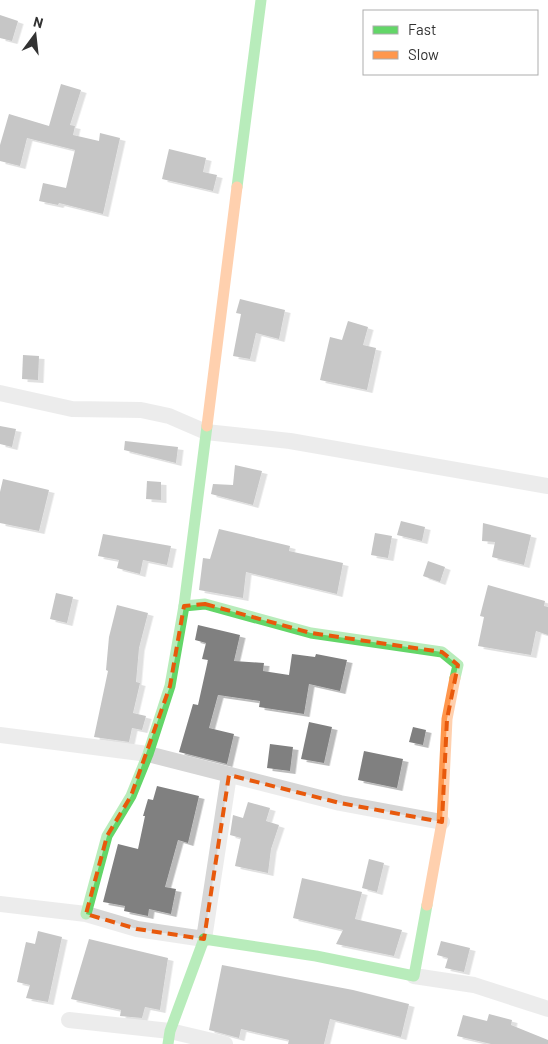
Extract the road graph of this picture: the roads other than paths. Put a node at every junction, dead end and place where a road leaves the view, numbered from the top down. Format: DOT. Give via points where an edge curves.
graph roads {
  1 [pos="261,0"];
  2 [pos="0,393"];
  3 [pos="206,432"];
  4 [pos="548,486"];
  5 [pos="184,606"];
  6 [pos="0,736"];
  7 [pos="148,754"];
  8 [pos="229,775"];
  9 [pos="442,822"];
  10 [pos="0,904"];
  11 [pos="86,914"];
  12 [pos="204,939"];
  13 [pos="414,976"];
  14 [pos="548,1009"];
  15 [pos="69,1020"];
  16 [pos="169,1038"];
  17 [pos="225,1044"];
  1 -- 3 [label="street"];
  2 -- 3 [label="street" via="72,409 141,410 168,416"];
  3 -- 4 [label="street" via="290,441"];
  3 -- 5 [label="street"];
  5 -- 7 [label="street" via="170,686"];
  5 -- 9 [label="street" via="205,604 311,633 442,652 458,665 447,719"];
  6 -- 7 [label="street"];
  7 -- 8 [label="street"];
  7 -- 11 [label="street" via="131,796 107,836"];
  8 -- 9 [label="street" via="340,803"];
  8 -- 12 [label="street"];
  9 -- 13 [label="street"];
  10 -- 11 [label="street"];
  11 -- 12 [label="street" via="137,929"];
  12 -- 13 [label="street" via="316,956"];
  12 -- 16 [label="street"];
  13 -- 14 [label="street" via="474,985"];
  15 -- 16 [label="street"];
  16 -- 17 [label="street"];
}
